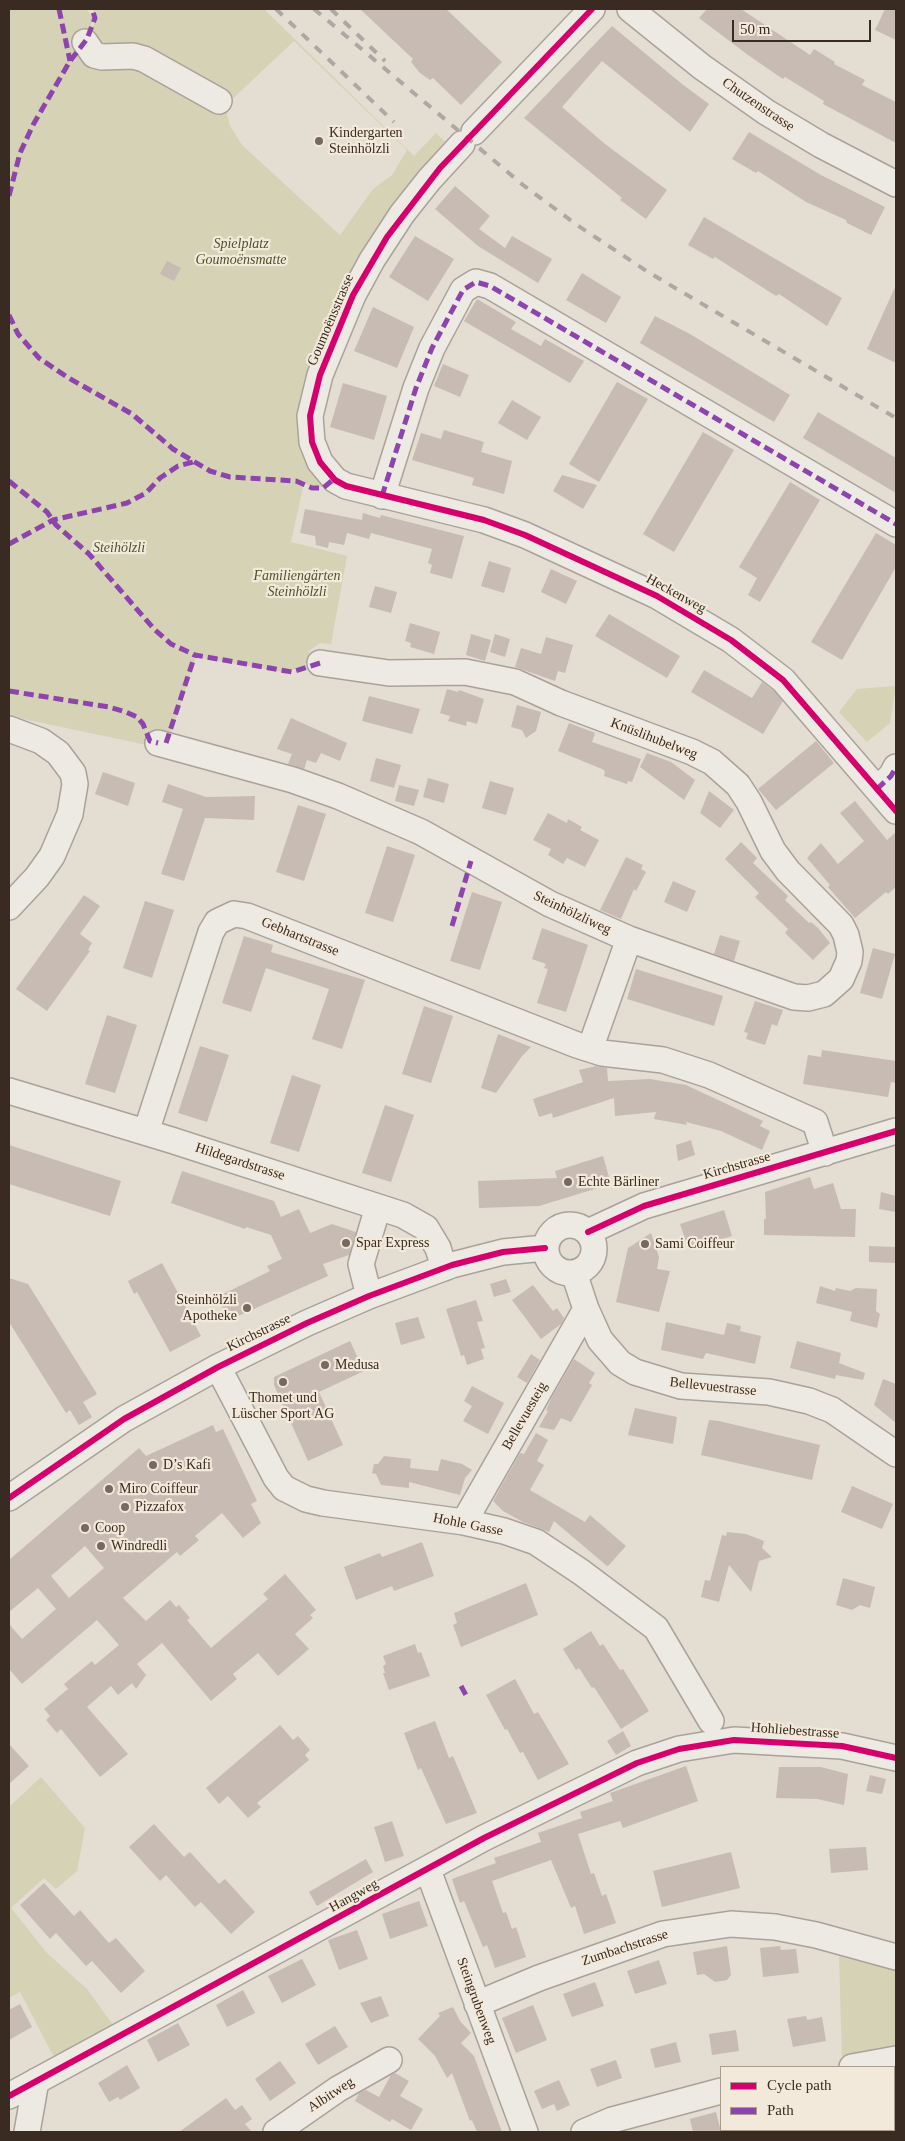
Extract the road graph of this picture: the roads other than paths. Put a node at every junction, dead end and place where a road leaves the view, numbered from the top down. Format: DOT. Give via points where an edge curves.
graph roads {
  1 [pos="592,9"];
  2 [pos="630,9"];
  3 [pos="84,42"];
  4 [pos="219,101"];
  5 [pos="896,184"];
  6 [pos="382,496"];
  7 [pos="896,524"];
  8 [pos="320,663"];
  9 [pos="9,729"];
  10 [pos="158,743"];
  11 [pos="896,766"];
  12 [pos="877,789"];
  13 [pos="896,811"];
  14 [pos="9,907"];
  15 [pos="630,939"];
  16 [pos="590,1049"];
  17 [pos="9,1091"];
  18 [pos="896,1131"];
  19 [pos="146,1132"];
  20 [pos="825,1153"];
  21 [pos="378,1207"];
  22 [pos="588,1232"];
  23 [pos="545,1248"];
  24 [pos="444,1268"];
  25 [pos="574,1273"];
  26 [pos="369,1296"];
  27 [pos="586,1309"];
  28 [pos="218,1367"];
  29 [pos="896,1454"];
  30 [pos="9,1498"];
  31 [pos="464,1522"];
  32 [pos="716,1731"];
  33 [pos="896,1758"];
  34 [pos="428,1870"];
  35 [pos="896,1957"];
  36 [pos="477,2004"];
  37 [pos="896,2059"];
  38 [pos="388,2060"];
  39 [pos="858,2066"];
  40 [pos="36,2081"];
  41 [pos="720,2091"];
  42 [pos="9,2096"];
  43 [pos="27,2132"];
  44 [pos="276,2132"];
  45 [pos="524,2132"];
  46 [pos="584,2132"];
  1 -- 6 [label="street, Goumoënsstrasse" via="414,199 372,260 331,345 310,416 312,442 320,462 334,479 346,486"];
  2 -- 5 [label="street, Chutzenstrasse" via="702,67 759,107 801,134"];
  3 -- 4 [label="street" via="94,55 102,58 133,56 144,60"];
  6 -- 7 [label="street" via="432,348 463,290 479,282"];
  6 -- 12 [label="street, Heckenweg" via="510,529 657,596 702,622 783,680"];
  8 -- 15 [label="street, Knüslihubelweg" via="390,673 464,672 516,682 712,762 738,785 773,851 788,871 841,925 850,952 841,979 824,994 808,998 776,991"];
  9 -- 14 [label="street" via="41,741 58,753 73,773 75,784 70,814 52,856"];
  10 -- 15 [label="street, Steinhölzliweg" via="294,780 346,799 421,832 550,904"];
  11 -- 12 [label="street" via="891,776"];
  12 -- 13 [label="street, Heckenweg"];
  15 -- 16 [label="street"];
  16 -- 19 [label="street, Gebhartstrasse" via="247,916 234,914 217,922 211,932"];
  16 -- 20 [label="street" via="679,1064 772,1102 815,1122"];
  17 -- 19 [label="street, Hildegardstrasse"];
  18 -- 20 [label="street, Kirchstrasse"];
  19 -- 21 [label="street, Hildegardstrasse"];
  20 -- 22 [label="street, Kirchstrasse" via="644,1206"];
  21 -- 24 [label="street, Hildegardstrasse" via="403,1215 426,1228 438,1248"];
  21 -- 26 [label="street" via="361,1264"];
  22 -- 23 [label="street" via="575,1225 561,1226 550,1235"];
  22 -- 25 [label="street" via="594,1245 592,1260"];
  23 -- 24 [label="street, Kirchstrasse" via="503,1252"];
  23 -- 25 [label="street" via="554,1268"];
  24 -- 26 [label="street, Kirchstrasse"];
  25 -- 27 [label="street, Bellevuestrasse"];
  26 -- 28 [label="street, Kirchstrasse"];
  27 -- 29 [label="street, Bellevuestrasse" via="608,1352 635,1372 681,1386 769,1392 809,1401 832,1410"];
  27 -- 31 [label="street, Bellevuesteig"];
  28 -- 30 [label="street, Kirchstrasse" via="119,1422"];
  28 -- 31 [label="street, Hohle Gasse" via="284,1488 306,1499 324,1503"];
  31 -- 32 [label="street, Hohle Gasse" via="536,1542 656,1628"];
  32 -- 33 [label="street, Hohliebestrasse" via="744,1740 842,1746"];
  32 -- 34 [label="street, Hangweg" via="679,1749 637,1763 484,1838"];
  34 -- 36 [label="street, Steingrubenweg"];
  34 -- 40 [label="street, Hangweg"];
  35 -- 36 [label="street, Zumbachstrasse" via="808,1933 731,1924 663,1934"];
  36 -- 45 [label="street, Steingrubenweg"];
  37 -- 39 [label="street"];
  38 -- 44 [label="street, Albitweg" via="338,2088"];
  40 -- 42 [label="street, Hangweg"];
  40 -- 43 [label="street"];
  41 -- 46 [label="street" via="612,2120"];
}
